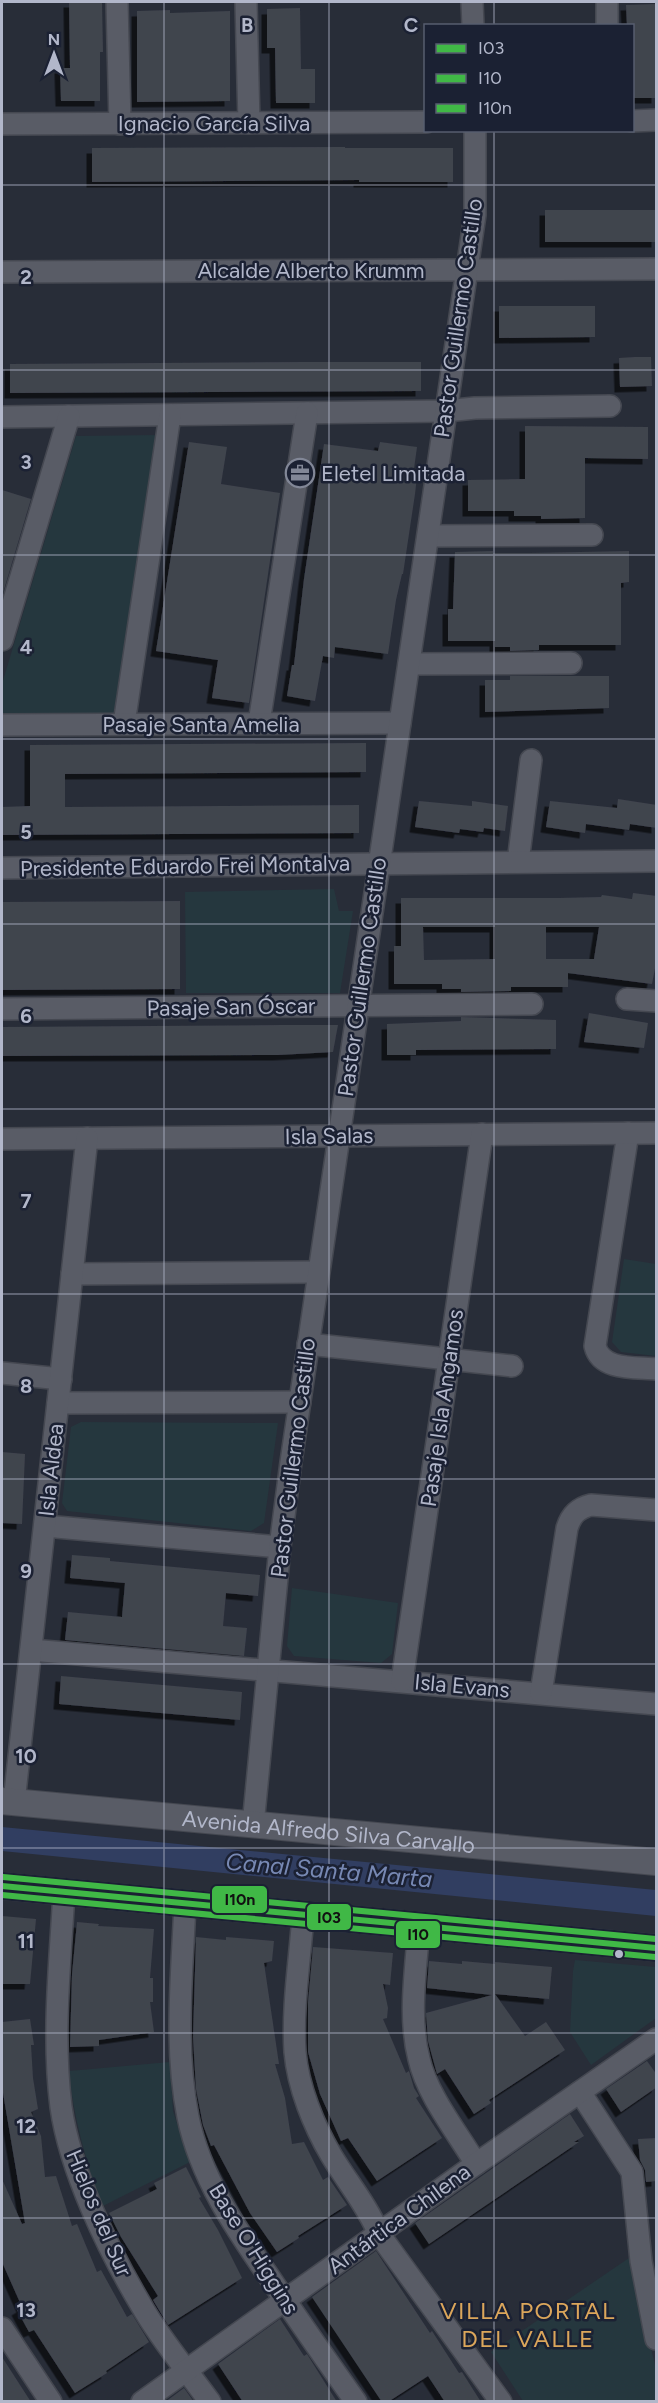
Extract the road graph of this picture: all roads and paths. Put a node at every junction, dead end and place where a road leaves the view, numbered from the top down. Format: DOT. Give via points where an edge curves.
graph roads {
  1 [pos="117,2"];
  2 [pos="246,2"];
  3 [pos="472,2"];
  4 [pos="607,2"];
  5 [pos="473,24"];
  6 [pos="607,24"];
  7 [pos="657,120"];
  8 [pos="634,121"];
  9 [pos="424,122"];
  10 [pos="249,123"];
  11 [pos="2,124"];
  12 [pos="120,124"];
  13 [pos="475,132"];
  14 [pos="657,269"];
  15 [pos="467,270"];
  16 [pos="2,272"];
  17 [pos="610,405"];
  18 [pos="446,411"];
  19 [pos="308,413"];
  20 [pos="170,415"];
  21 [pos="69,416"];
  22 [pos="2,417"];
  23 [pos="592,535"];
  24 [pos="428,536"];
  25 [pos="2,640"];
  26 [pos="571,663"];
  27 [pos="409,664"];
  28 [pos="259,723"];
  29 [pos="400,723"];
  30 [pos="124,724"];
  31 [pos="2,725"];
  32 [pos="531,760"];
  33 [pos="657,861"];
  34 [pos="518,862"];
  35 [pos="378,863"];
  36 [pos="2,868"];
  37 [pos="627,999"];
  38 [pos="657,1001"];
  39 [pos="532,1004"];
  40 [pos="358,1005"];
  41 [pos="2,1009"];
  42 [pos="628,1133"];
  43 [pos="657,1133"];
  44 [pos="482,1134"];
  45 [pos="338,1136"];
  46 [pos="87,1138"];
  47 [pos="2,1139"];
  48 [pos="318,1272"];
  49 [pos="72,1274"];
  50 [pos="308,1344"];
  51 [pos="449,1359"];
  52 [pos="512,1366"];
  53 [pos="657,1369"];
  54 [pos="2,1373"];
  55 [pos="61,1380"];
  56 [pos="300,1402"];
  57 [pos="58,1403"];
  58 [pos="657,1510"];
  59 [pos="45,1526"];
  60 [pos="280,1547"];
  61 [pos="31,1650"];
  62 [pos="268,1669"];
  63 [pos="402,1681"];
  64 [pos="541,1693"];
  65 [pos="657,1704"];
  66 [pos="8,1802"];
  67 [pos="253,1825"];
  68 [pos="657,1862"];
  69 [pos="2,1886"];
  70 [pos="64,1892"];
  71 [pos="185,1904"];
  72 [pos="303,1915"];
  73 [pos="419,1926"];
  74 [pos="657,1948"];
  75 [pos="657,2039"];
  76 [pos="580,2092"];
  77 [pos="477,2164"];
  78 [pos="379,2234"];
  79 [pos="285,2301"];
  80 [pos="2,2328"];
  81 [pos="657,2339"];
  82 [pos="187,2370"];
  83 [pos="51,2402"];
  84 [pos="142,2402"];
  85 [pos="210,2402"];
  86 [pos="356,2402"];
  87 [pos="501,2402"];
  1 -- 12 [label="street"];
  2 -- 10 [label="street"];
  3 -- 5 [label="street"];
  4 -- 6 [label="street"];
  7 -- 8 [label="street"];
  9 -- 10 [label="street, Ignacio García Silva"];
  10 -- 12 [label="street, Ignacio García Silva"];
  11 -- 12 [label="street, Ignacio García Silva"];
  13 -- 15 [label="street, Pastor Guillermo Castillo" via="475,215"];
  14 -- 15 [label="street, Alcalde Alberto Krumm"];
  15 -- 16 [label="street, Alcalde Alberto Krumm"];
  15 -- 18 [label="street, Pastor Guillermo Castillo"];
  17 -- 18 [label="street"];
  18 -- 19 [label="street"];
  18 -- 24 [label="street, Pastor Guillermo Castillo"];
  19 -- 20 [label="street"];
  19 -- 28 [label="street"];
  20 -- 21 [label="street"];
  20 -- 30 [label="street"];
  21 -- 22 [label="street"];
  21 -- 25 [label="street"];
  23 -- 24 [label="street"];
  24 -- 27 [label="street, Pastor Guillermo Castillo"];
  26 -- 27 [label="street"];
  27 -- 29 [label="street, Pastor Guillermo Castillo"];
  28 -- 29 [label="street, Pasaje Santa Amelia"];
  28 -- 30 [label="street, Pasaje Santa Amelia"];
  29 -- 35 [label="street, Pastor Guillermo Castillo"];
  30 -- 31 [label="street, Pasaje Santa Amelia"];
  32 -- 34 [label="street"];
  33 -- 34 [label="street, Presidente Eduardo Frei Montalva"];
  34 -- 35 [label="street, Presidente Eduardo Frei Montalva"];
  35 -- 36 [label="street, Presidente Eduardo Frei Montalva"];
  35 -- 40 [label="street, Pastor Guillermo Castillo"];
  37 -- 38 [label="street"];
  39 -- 40 [label="street, Pasaje San Óscar"];
  40 -- 41 [label="street, Pasaje San Óscar"];
  40 -- 45 [label="street, Pastor Guillermo Castillo"];
  42 -- 43 [label="street, Isla Salas"];
  42 -- 44 [label="street, Isla Salas"];
  42 -- 53 [label="street" via="595,1346 609,1364"];
  44 -- 45 [label="street, Isla Salas"];
  44 -- 51 [label="street, Pasaje Isla Angamos"];
  45 -- 46 [label="street, Isla Salas"];
  45 -- 48 [label="street, Pastor Guillermo Castillo"];
  46 -- 47 [label="street, Isla Salas"];
  46 -- 49 [label="street, Isla Aldea"];
  48 -- 49 [label="street"];
  48 -- 50 [label="street, Pastor Guillermo Castillo"];
  49 -- 55 [label="street, Isla Aldea"];
  50 -- 51 [label="street"];
  50 -- 56 [label="street, Pastor Guillermo Castillo"];
  51 -- 52 [label="street"];
  51 -- 63 [label="street, Pasaje Isla Angamos"];
  54 -- 55 [label="street"];
  55 -- 57 [label="street, Isla Aldea"];
  56 -- 57 [label="street"];
  56 -- 60 [label="street, Pastor Guillermo Castillo"];
  57 -- 59 [label="street, Isla Aldea"];
  58 -- 64 [label="street" via="591,1505 572,1515"];
  59 -- 60 [label="street"];
  59 -- 61 [label="street, Isla Aldea"];
  60 -- 62 [label="street, Pastor Guillermo Castillo"];
  61 -- 62 [label="street, Isla Evans"];
  61 -- 66 [label="street, Isla Aldea"];
  62 -- 63 [label="street, Isla Evans"];
  62 -- 67 [label="street, Pastor Guillermo Castillo"];
  63 -- 64 [label="street, Isla Evans"];
  64 -- 65 [label="street, Isla Evans"];
  66 -- 67 [label="street, Avenida Alfredo Silva Carvallo"];
  67 -- 68 [label="street, Avenida Alfredo Silva Carvallo"];
  69 -- 70 [label="street"];
  70 -- 71 [label="street"];
  70 -- 82 [label="street, Hielos del Sur" via="56,2028 62,2108 71,2149 83,2186 141,2306"];
  71 -- 72 [label="street"];
  71 -- 79 [label="street, Base O'Higgins" via="180,2038 188,2118 214,2190"];
  72 -- 73 [label="street"];
  72 -- 78 [label="street" via="295,2027 300,2078 331,2155 371,2215"];
  73 -- 74 [label="street"];
  73 -- 77 [label="street" via="414,1989 418,2059 428,2085"];
  75 -- 76 [label="street, Antártica Chilena"];
  76 -- 77 [label="street, Antártica Chilena"];
  76 -- 81 [label="street" via="632,2172 641,2261"];
  77 -- 78 [label="street, Antártica Chilena"];
  78 -- 79 [label="street, Antártica Chilena"];
  78 -- 87 [label="street"];
  79 -- 82 [label="street, Antártica Chilena"];
  79 -- 86 [label="street, Base O'Higgins"];
  80 -- 83 [label="street"];
  82 -- 84 [label="street, Antártica Chilena"];
  82 -- 85 [label="street, Hielos del Sur"];
}
